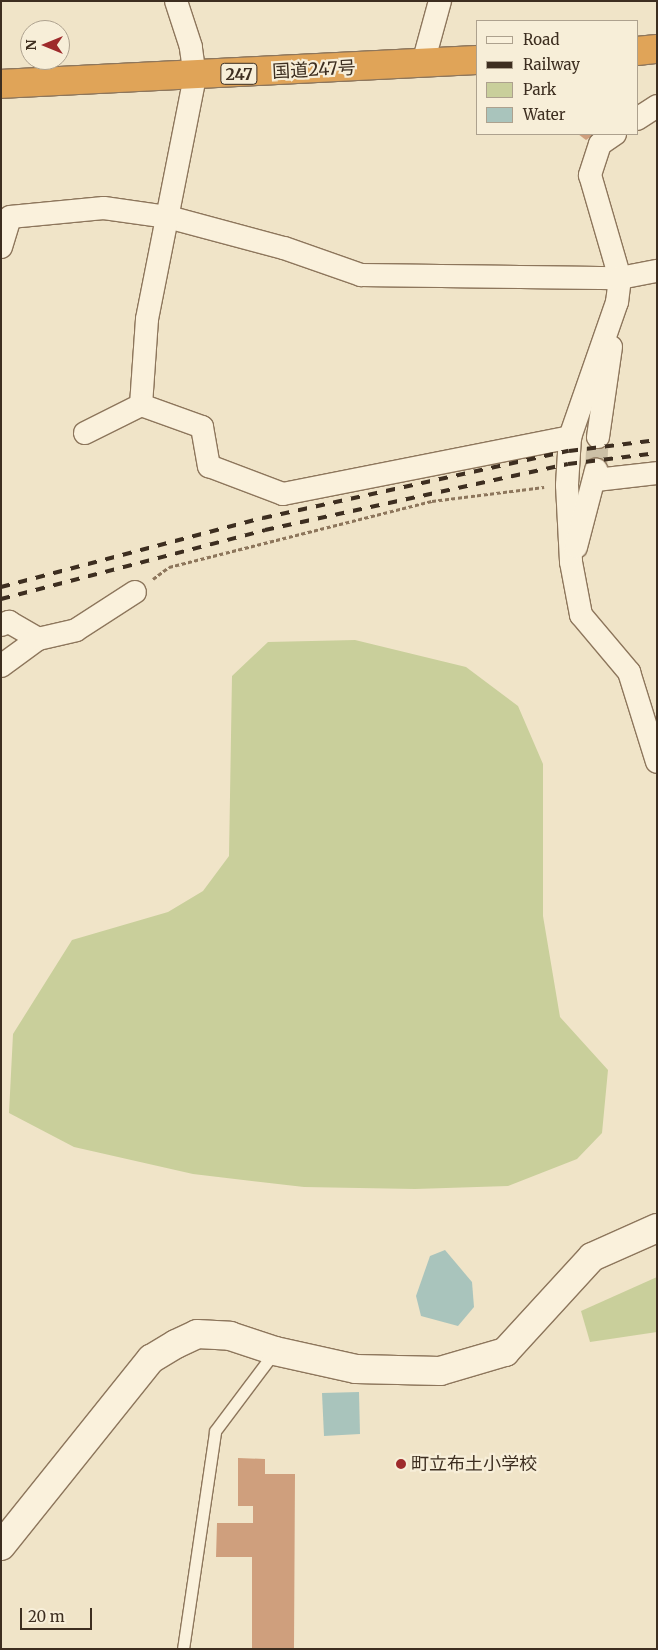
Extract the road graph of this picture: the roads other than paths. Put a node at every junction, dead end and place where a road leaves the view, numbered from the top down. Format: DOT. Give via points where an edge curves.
graph roads {
  1 [pos="176,1"];
  2 [pos="440,1"];
  3 [pos="657,49"];
  4 [pos="638,51"];
  5 [pos="476,60"];
  6 [pos="423,63"];
  7 [pos="195,77"];
  8 [pos="1,84"];
  9 [pos="657,106"];
  10 [pos="638,119"];
  11 [pos="614,135"];
  12 [pos="168,217"];
  13 [pos="1,248"];
  14 [pos="657,271"];
  15 [pos="620,278"];
  16 [pos="617,302"];
  17 [pos="141,405"];
  18 [pos="85,433"];
  19 [pos="570,437"];
  20 [pos="598,437"];
  21 [pos="657,473"];
  22 [pos="571,562"];
  23 [pos="135,592"];
  24 [pos="1,625"];
  25 [pos="38,639"];
  26 [pos="1,666"];
  27 [pos="657,762"];
  28 [pos="657,1228"];
  29 [pos="275,1351"];
  30 [pos="1,1546"];
  31 [pos="183,1649"];
  1 -- 7 [label="street" via="191,47"];
  2 -- 6 [label="street"];
  3 -- 4 [label="highway"];
  5 -- 6 [label="highway, 国道247号 / 247"];
  6 -- 7 [label="highway, 国道247号 / 247"];
  7 -- 8 [label="highway, 国道247号 / 247"];
  7 -- 12 [label="street"];
  9 -- 10 [label="street"];
  11 -- 15 [label="street" via="600,144 590,174"];
  12 -- 13 [label="street" via="104,208 10,217"];
  12 -- 15 [label="street" via="284,248 362,275"];
  12 -- 17 [label="street" via="147,320"];
  14 -- 15 [label="street"];
  15 -- 16 [label="street"];
  16 -- 19 [label="street"];
  16 -- 20 [label="street"];
  17 -- 18 [label="street"];
  17 -- 19 [label="street" via="202,427 209,466 283,494"];
  19 -- 22 [label="street" via="567,485"];
  21 -- 22 [label="street" via="596,475"];
  22 -- 27 [label="street" via="582,615 629,672"];
  23 -- 25 [label="street" via="76,630"];
  24 -- 25 [label="street" via="9,622"];
  25 -- 26 [label="street"];
  28 -- 29 [label="street" via="592,1257 505,1352 440,1371 356,1369"];
  29 -- 30 [label="street" via="230,1336 197,1334 151,1359"];
  29 -- 31 [label="lane" via="215,1431"];
}
